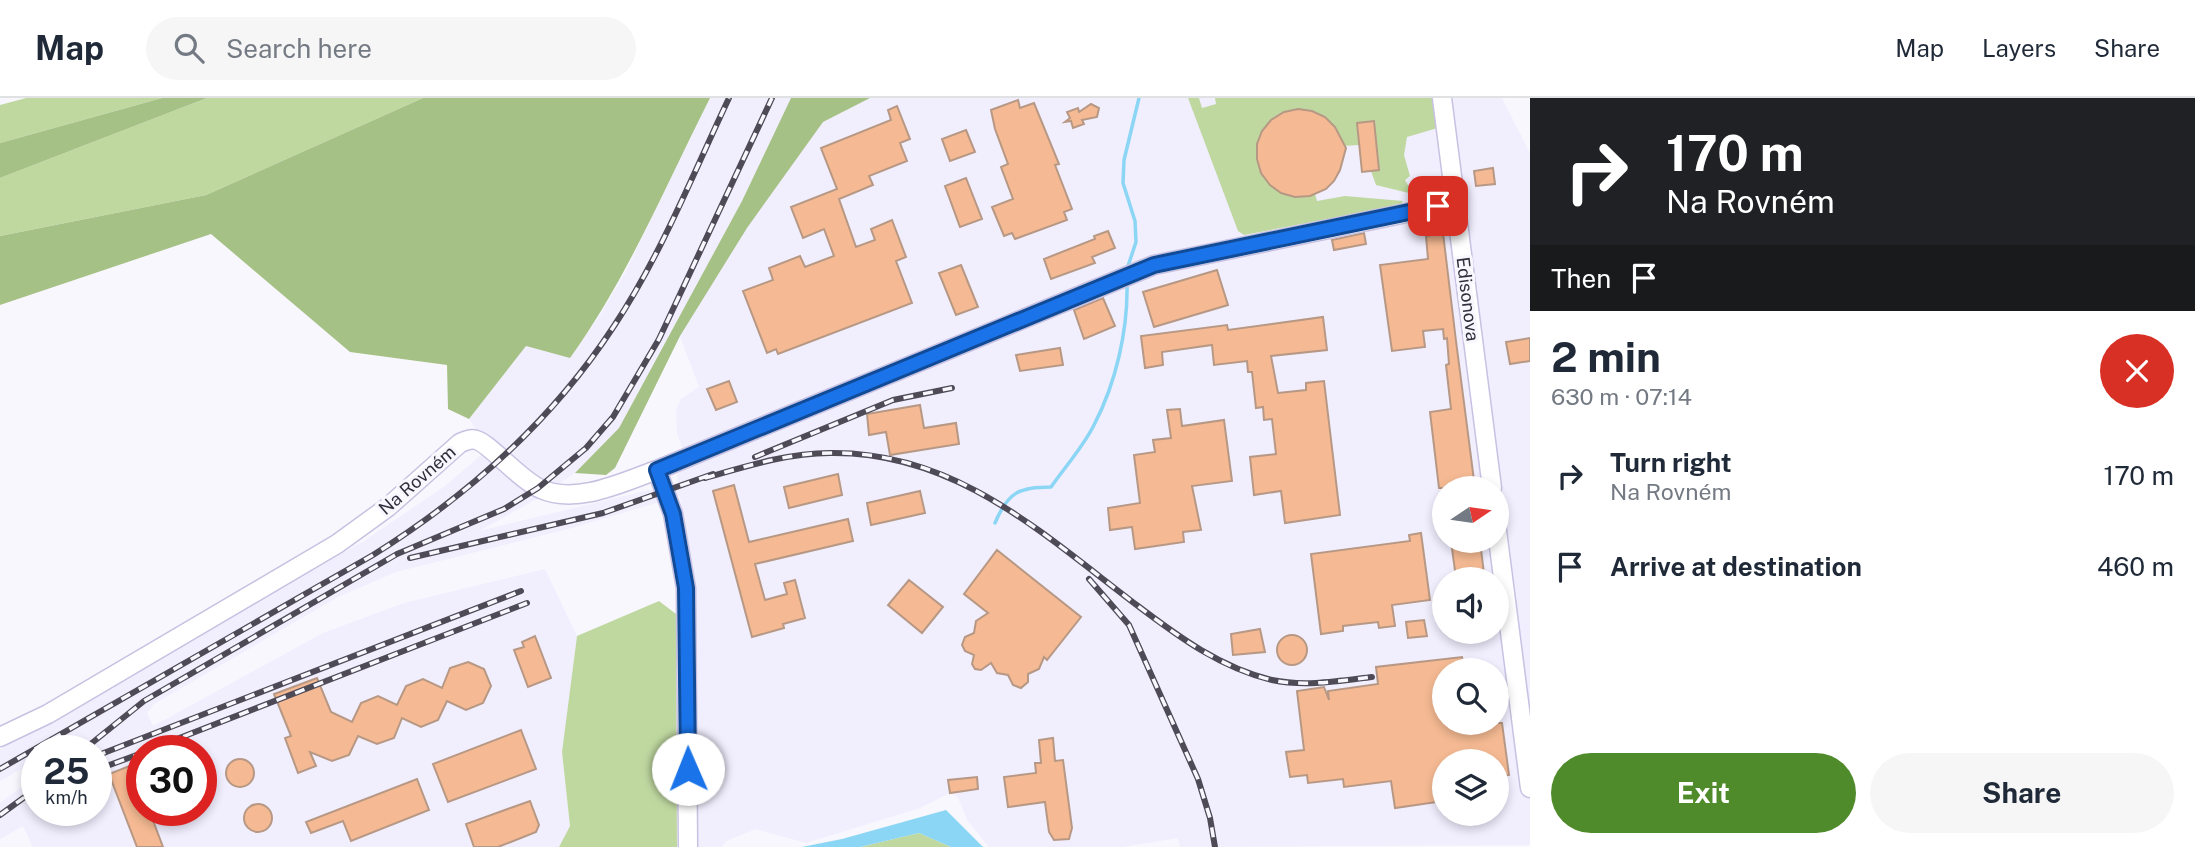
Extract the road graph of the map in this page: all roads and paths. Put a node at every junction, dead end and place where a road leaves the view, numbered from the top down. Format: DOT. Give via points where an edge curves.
graph roads {
  1 [pos="1443,104"];
  2 [pos="1455,203"];
  3 [pos="657,470"];
  4 [pos="1490,476"];
  5 [pos="1500,553"];
  6 [pos="0,737"];
  7 [pos="1530,788"];
  8 [pos="688,847"];
  1 -- 2 [label="street, Edisonova"];
  2 -- 3 [label="street, Na Rovném" via="1154,265"];
  2 -- 4 [label="street, Edisonova"];
  3 -- 6 [label="street, Na Rovném" via="597,490 552,494 519,475 482,442 468,439 337,544"];
  3 -- 8 [label="street" via="673,514 686,588"];
  5 -- 7 [label="street"];
}
